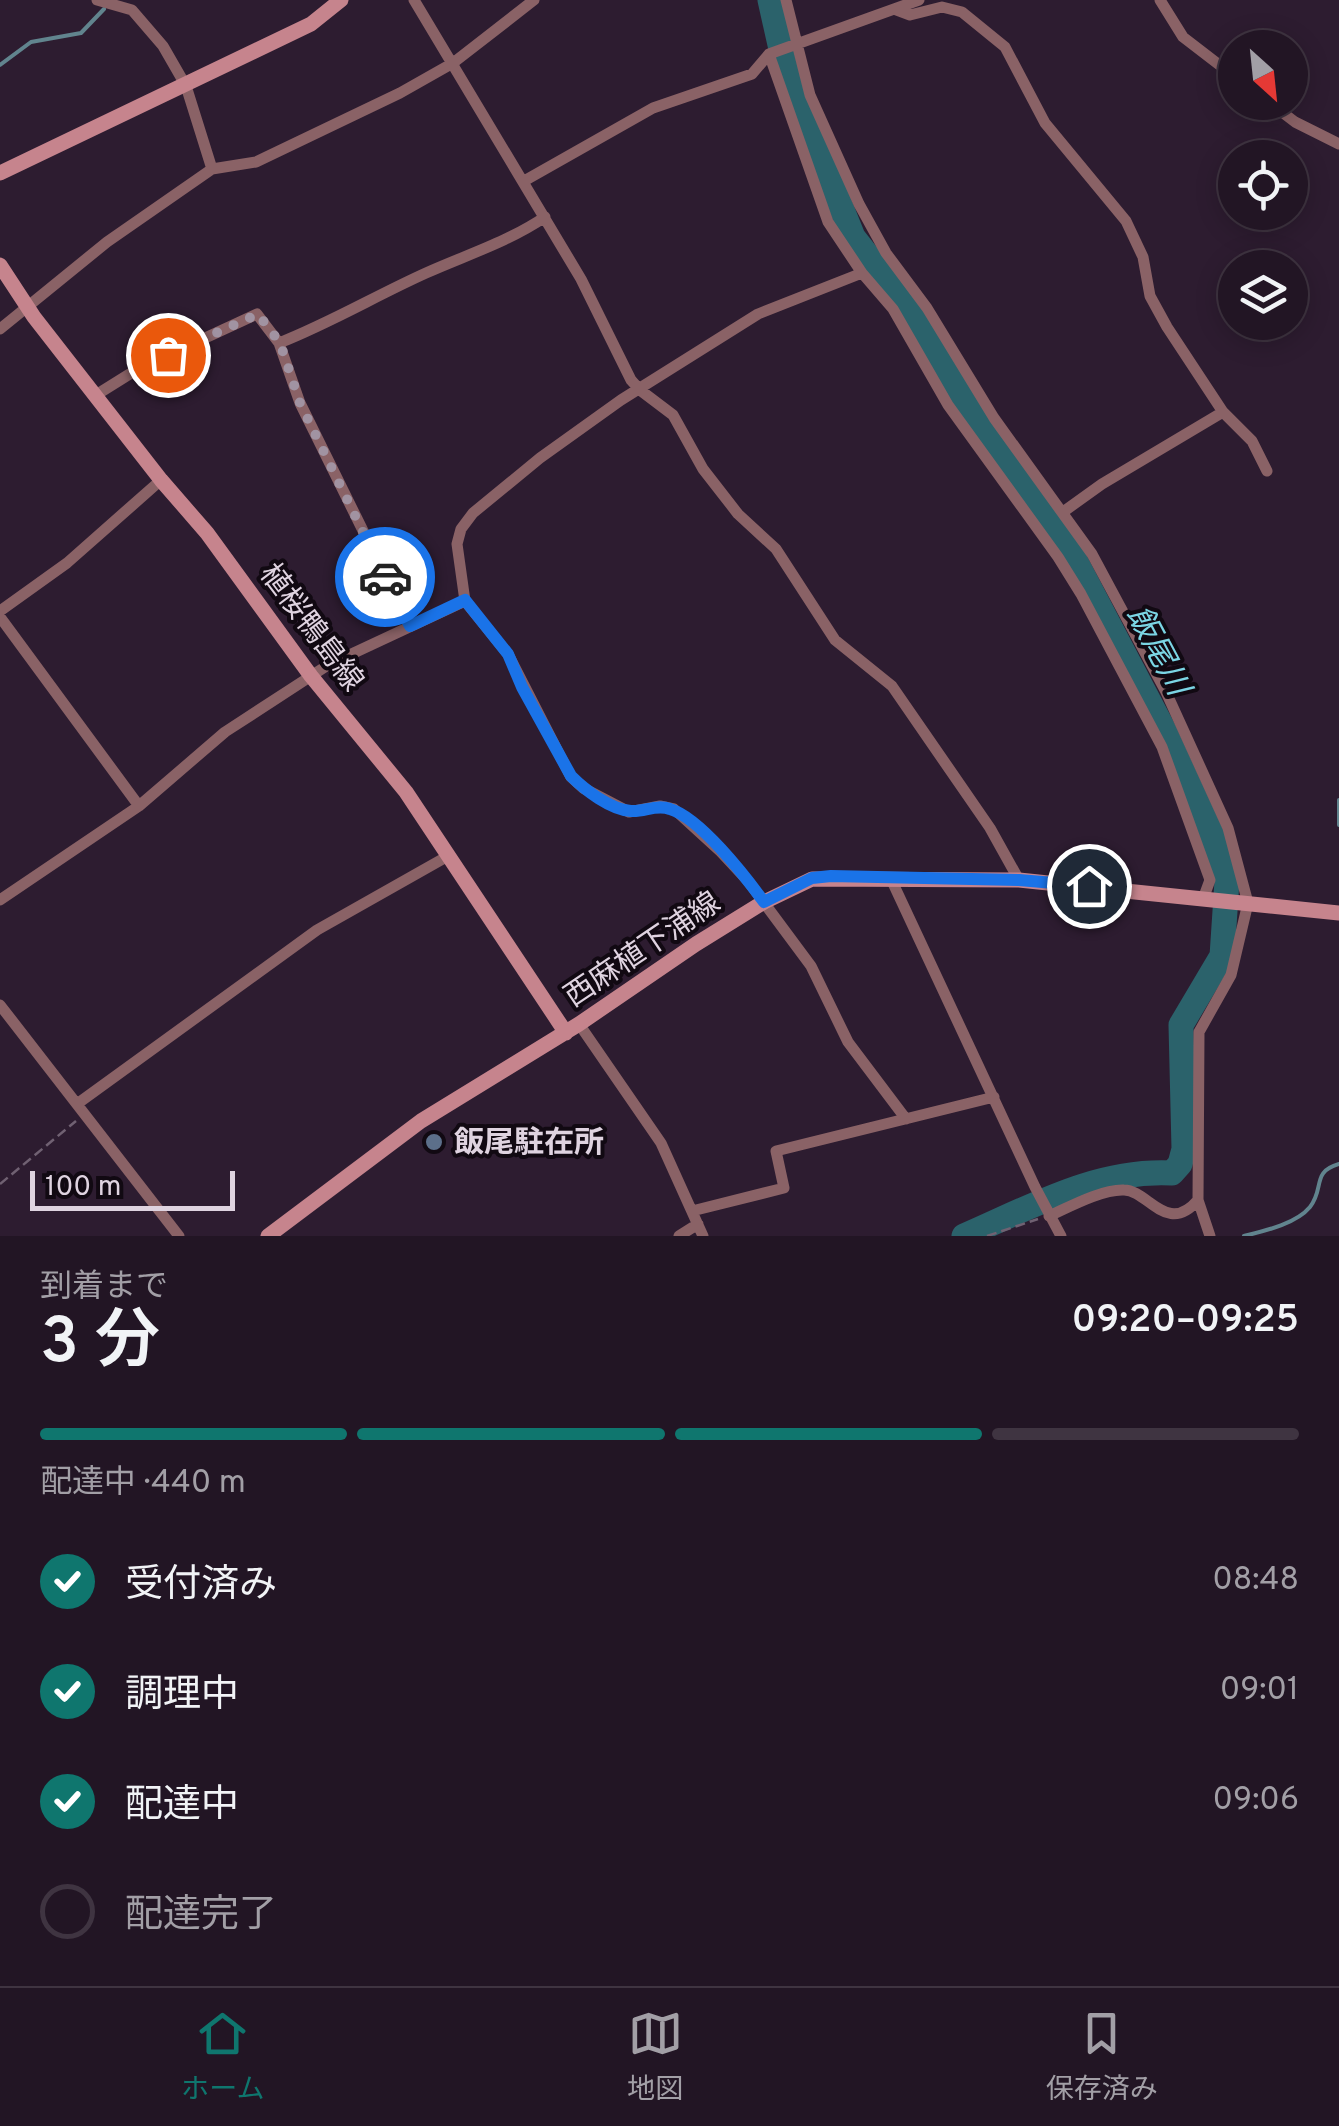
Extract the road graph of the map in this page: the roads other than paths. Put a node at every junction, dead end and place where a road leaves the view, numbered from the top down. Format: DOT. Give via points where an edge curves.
graph roads {
  1 [pos="97,0"];
  2 [pos="341,0"];
  3 [pos="414,0"];
  4 [pos="534,0"];
  5 [pos="786,0"];
  6 [pos="919,0"];
  7 [pos="1160,0"];
  8 [pos="894,8"];
  9 [pos="796,45"];
  10 [pos="769,54"];
  11 [pos="453,63"];
  12 [pos="1218,64"];
  13 [pos="186,86"];
  14 [pos="1292,120"];
  15 [pos="1339,144"];
  16 [pos="212,169"];
  17 [pos="0,173"];
  18 [pos="524,181"];
  19 [pos="545,217"];
  20 [pos="0,266"];
  21 [pos="862,273"];
  22 [pos="28,307"];
  23 [pos="0,329"];
  24 [pos="280,343"];
  25 [pos="640,390"];
  26 [pos="96,395"];
  27 [pos="1222,412"];
  28 [pos="1267,471"];
  29 [pos="161,480"];
  30 [pos="1063,512"];
  31 [pos="465,600"];
  32 [pos="0,614"];
  33 [pos="410,626"];
  34 [pos="311,676"];
  35 [pos="139,806"];
  36 [pos="448,856"];
  37 [pos="891,879"];
  38 [pos="1019,880"];
  39 [pos="1207,899"];
  40 [pos="0,900"];
  41 [pos="764,902"];
  42 [pos="1243,903"];
  43 [pos="1339,913"];
  44 [pos="0,1005"];
  45 [pos="572,1029"];
  46 [pos="994,1097"];
  47 [pos="81,1109"];
  48 [pos="906,1119"];
  49 [pos="1198,1200"];
  50 [pos="692,1211"];
  51 [pos="1049,1216"];
  52 [pos="701,1230"];
  53 [pos="179,1236"];
  54 [pos="268,1236"];
  55 [pos="680,1236"];
  56 [pos="1061,1236"];
  57 [pos="1210,1236"];
  1 -- 13 [label="street" via="132,10 164,46"];
  2 -- 13 [label="main road" via="311,24"];
  3 -- 11 [label="street"];
  4 -- 11 [label="street"];
  5 -- 9 [label="street"];
  6 -- 8 [label="street"];
  7 -- 12 [label="street" via="1183,37"];
  8 -- 9 [label="street"];
  8 -- 27 [label="street" via="910,15 942,7 962,12 1005,46 1045,123 1126,220 1143,256 1150,296"];
  9 -- 10 [label="street"];
  9 -- 30 [label="street" via="810,95 886,253"];
  10 -- 18 [label="street" via="752,74 652,108"];
  10 -- 21 [label="street" via="828,222"];
  11 -- 16 [label="street" via="256,162"];
  11 -- 18 [label="street"];
  13 -- 16 [label="street"];
  13 -- 17 [label="main road"];
  14 -- 15 [label="street"];
  16 -- 22 [label="street"];
  18 -- 19 [label="street"];
  19 -- 24 [label="street"];
  19 -- 25 [label="street"];
  20 -- 22 [label="main road, 植桜鴨島線"];
  21 -- 25 [label="street" via="758,314"];
  21 -- 39 [label="street" via="893,309 948,405 1081,594 1162,747 1210,880"];
  22 -- 23 [label="street"];
  22 -- 26 [label="main road, 植桜鴨島線"];
  24 -- 26 [label="street" via="258,314"];
  24 -- 33 [label="street" via="300,403"];
  25 -- 31 [label="street" via="473,513 457,544"];
  25 -- 38 [label="street" via="673,415 703,469 776,549 835,640 892,686"];
  26 -- 29 [label="main road, 植桜鴨島線"];
  27 -- 28 [label="street" via="1252,441"];
  27 -- 30 [label="street"];
  29 -- 32 [label="street"];
  29 -- 34 [label="main road, 植桜鴨島線" via="208,533"];
  30 -- 42 [label="street" via="1092,554 1199,760 1228,828"];
  31 -- 33 [label="street"];
  31 -- 41 [label="street" via="508,654 582,788 629,812 674,810"];
  32 -- 35 [label="street"];
  33 -- 34 [label="street"];
  34 -- 35 [label="street" via="225,732"];
  34 -- 36 [label="main road, 植桜鴨島線" via="406,792"];
  35 -- 40 [label="street"];
  36 -- 45 [label="main road, 植桜鴨島線"];
  36 -- 47 [label="street" via="317,930"];
  37 -- 38 [label="main road, 西麻植下浦線"];
  37 -- 41 [label="main road, 西麻植下浦線" via="812,878"];
  37 -- 46 [label="street"];
  38 -- 39 [label="main road, 西麻植下浦線"];
  39 -- 42 [label="main road, 西麻植下浦線"];
  41 -- 45 [label="main road, 西麻植下浦線"];
  41 -- 48 [label="street" via="811,966 848,1042"];
  42 -- 43 [label="main road, 西麻植下浦線"];
  42 -- 49 [label="street" via="1231,975 1199,1032"];
  44 -- 47 [label="street"];
  45 -- 50 [label="street" via="661,1143"];
  45 -- 54 [label="main road, 西麻植下浦線" via="421,1120"];
  46 -- 48 [label="street"];
  46 -- 51 [label="street"];
  47 -- 53 [label="street"];
  48 -- 50 [label="street" via="776,1151 784,1188"];
  49 -- 51 [label="street" via="1180,1214 1155,1211 1124,1189"];
  49 -- 57 [label="street"];
  50 -- 52 [label="street"];
  51 -- 56 [label="street"];
  52 -- 55 [label="street"];
}
